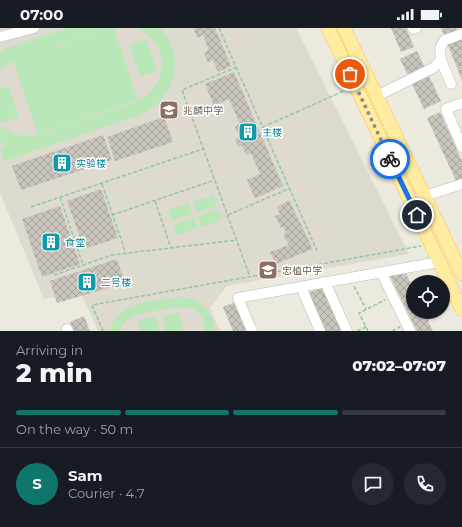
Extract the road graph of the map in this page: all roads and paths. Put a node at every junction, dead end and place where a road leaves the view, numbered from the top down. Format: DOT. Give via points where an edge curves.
graph roads {
  1 [pos="34,28"];
  2 [pos="219,28"];
  3 [pos="328,28"];
  4 [pos="344,28"];
  5 [pos="413,28"];
  6 [pos="416,28"];
  7 [pos="462,34"];
  8 [pos="0,37"];
  9 [pos="441,60"];
  10 [pos="237,67"];
  11 [pos="451,84"];
  12 [pos="356,86"];
  13 [pos="376,96"];
  14 [pos="462,103"];
  15 [pos="263,127"];
  16 [pos="462,148"];
  17 [pos="203,149"];
  18 [pos="215,180"];
  19 [pos="102,183"];
  20 [pos="462,184"];
  21 [pos="290,188"];
  22 [pos="425,196"];
  23 [pos="60,197"];
  24 [pos="155,200"];
  25 [pos="31,207"];
  26 [pos="112,214"];
  27 [pos="228,215"];
  28 [pos="237,240"];
  29 [pos="430,244"];
  30 [pos="171,248"];
  31 [pos="317,251"];
  32 [pos="126,254"];
  33 [pos="439,262"];
  34 [pos="83,265"];
  35 [pos="382,272"];
  36 [pos="462,273"];
  37 [pos="54,274"];
  38 [pos="250,277"];
  39 [pos="350,278"];
  40 [pos="325,282"];
  41 [pos="301,287"];
  42 [pos="387,298"];
  43 [pos="366,309"];
  44 [pos="462,310"];
  45 [pos="366,327"];
  46 [pos="406,329"];
  47 [pos="103,331"];
  48 [pos="252,331"];
  49 [pos="320,331"];
  50 [pos="347,331"];
  51 [pos="358,331"];
  52 [pos="368,331"];
  53 [pos="392,331"];
  1 -- 8 [label="lane"];
  2 -- 10 [label="path"];
  3 -- 12 [label="main road"];
  4 -- 13 [label="main road"];
  5 -- 6 [label="lane"];
  7 -- 9 [label="lane" via="443,42 440,49"];
  9 -- 11 [label="lane"];
  9 -- 13 [label="lane" via="433,68"];
  10 -- 15 [label="path"];
  10 -- 17 [label="path" via="182,90"];
  12 -- 15 [label="path"];
  12 -- 29 [label="main road"];
  13 -- 22 [label="main road"];
  14 -- 16 [label="lane" via="446,109"];
  15 -- 21 [label="path"];
  17 -- 18 [label="path"];
  17 -- 19 [label="path"];
  18 -- 24 [label="path"];
  18 -- 27 [label="path"];
  19 -- 23 [label="path"];
  19 -- 26 [label="path"];
  20 -- 22 [label="lane"];
  21 -- 27 [label="path"];
  21 -- 31 [label="path"];
  22 -- 36 [label="main road"];
  23 -- 25 [label="path"];
  23 -- 34 [label="path"];
  24 -- 26 [label="path"];
  24 -- 30 [label="path"];
  26 -- 32 [label="path"];
  27 -- 28 [label="path"];
  28 -- 30 [label="path"];
  28 -- 38 [label="path"];
  29 -- 33 [label="main road"];
  29 -- 38 [label="path"];
  30 -- 32 [label="path"];
  32 -- 34 [label="path" via="112,255"];
  33 -- 35 [label="lane"];
  33 -- 44 [label="main road"];
  34 -- 37 [label="path"];
  35 -- 39 [label="lane"];
  35 -- 46 [label="lane"];
  38 -- 47 [label="path" via="92,305"];
  39 -- 40 [label="lane"];
  39 -- 43 [label="path"];
  40 -- 41 [label="lane"];
  40 -- 50 [label="lane"];
  41 -- 48 [label="lane" via="238,298"];
  41 -- 49 [label="lane"];
  42 -- 43 [label="path"];
  43 -- 45 [label="path" via="359,313"];
  45 -- 51 [label="path"];
  45 -- 52 [label="path"];
  46 -- 53 [label="path"];
}
